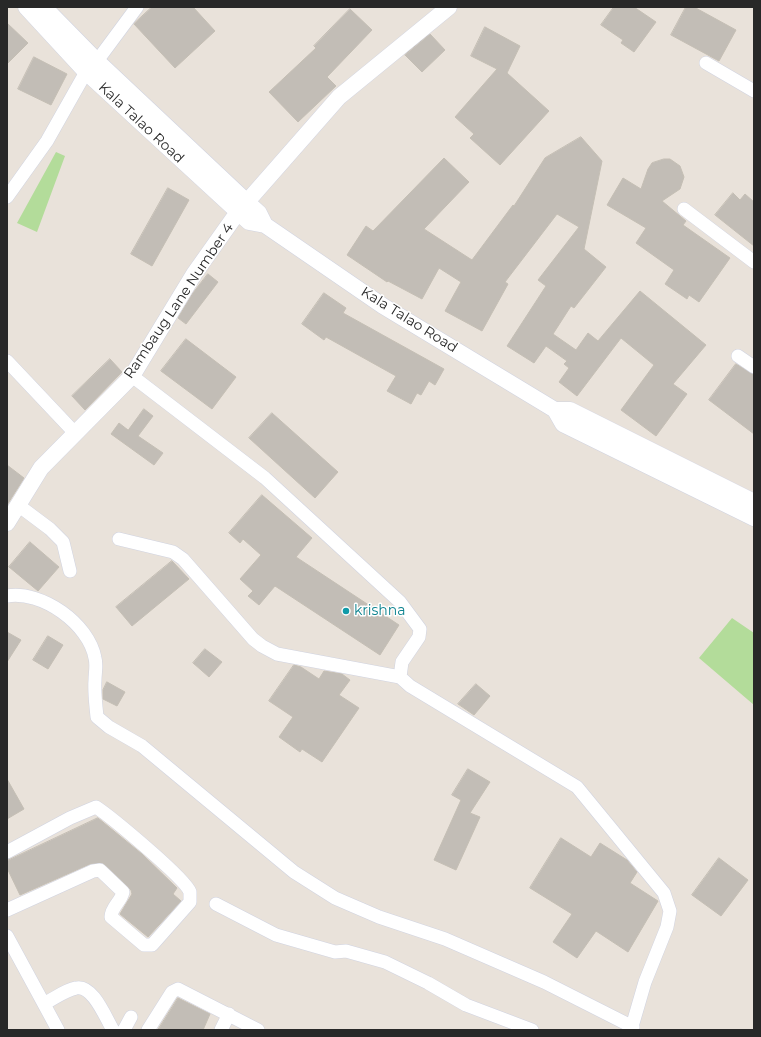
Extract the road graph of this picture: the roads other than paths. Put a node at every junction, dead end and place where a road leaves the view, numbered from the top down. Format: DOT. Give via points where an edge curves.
graph roads {
  1 [pos="26,7"];
  2 [pos="44,7"];
  3 [pos="137,7"];
  4 [pos="449,7"];
  5 [pos="706,63"];
  6 [pos="91,66"];
  7 [pos="754,91"];
  8 [pos="7,197"];
  9 [pos="243,208"];
  10 [pos="684,209"];
  11 [pos="754,262"];
  12 [pos="738,356"];
  13 [pos="7,361"];
  14 [pos="754,367"];
  15 [pos="132,376"];
  16 [pos="555,410"];
  17 [pos="74,432"];
  18 [pos="754,502"];
  19 [pos="18,505"];
  20 [pos="754,518"];
  21 [pos="7,523"];
  22 [pos="120,539"];
  23 [pos="70,571"];
  24 [pos="7,596"];
  25 [pos="400,677"];
  26 [pos="7,852"];
  27 [pos="216,904"];
  28 [pos="7,910"];
  29 [pos="7,936"];
  30 [pos="45,1003"];
  31 [pos="229,1014"];
  32 [pos="131,1017"];
  33 [pos="632,1028"];
  34 [pos="58,1030"];
  35 [pos="113,1030"];
  36 [pos="124,1030"];
  37 [pos="148,1030"];
  38 [pos="221,1030"];
  39 [pos="258,1030"];
  40 [pos="532,1030"];
  1 -- 6 [label="street, Kala Talao Road"];
  2 -- 6 [label="street, Kala Talao Road"];
  3 -- 6 [label="street"];
  4 -- 9 [label="street, Rambaug Lane Number 4" via="339,97"];
  5 -- 7 [label="street"];
  6 -- 8 [label="street" via="47,141"];
  6 -- 9 [label="street, Kala Talao Road"];
  9 -- 15 [label="street, Rambaug Lane Number 4" via="194,274"];
  9 -- 16 [label="street, Kala Talao Road" via="259,213 266,225 383,306"];
  10 -- 11 [label="street"];
  12 -- 14 [label="street"];
  13 -- 17 [label="street"];
  15 -- 17 [label="street, Rambaug Lane Number 4"];
  15 -- 25 [label="street" via="265,478 400,602 420,629 419,637 402,662"];
  16 -- 18 [label="street, Kala Talao Road" via="570,410"];
  16 -- 20 [label="street, Kala Talao Road" via="563,424"];
  17 -- 19 [label="street, Rambaug Lane Number 4" via="41,468"];
  19 -- 21 [label="street, Rambaug Lane Number 4"];
  19 -- 23 [label="street" via="63,542"];
  22 -- 25 [label="street" via="173,552 183,559 253,639 277,654"];
  24 -- 33 [label="street" via="29,596 38,599 69,617 92,646 96,660 95,700 98,717 109,727 142,746 294,872 335,898 379,917 445,939 544,982"];
  25 -- 33 [label="street" via="410,686 577,787 664,893 670,911 667,928 645,982"];
  26 -- 28 [label="street" via="96,807 110,816 177,877 190,893 190,902 152,945 144,946 111,917 111,911 122,898 123,892 100,870"];
  27 -- 40 [label="street" via="276,935 335,952 346,951 385,962 428,982 466,1005"];
  29 -- 30 [label="street"];
  30 -- 34 [label="street"];
  30 -- 35 [label="street" via="76,988 84,989 96,1001"];
  31 -- 37 [label="street" via="178,989 172,992"];
  31 -- 38 [label="street"];
  31 -- 39 [label="street"];
  32 -- 36 [label="street"];
}
